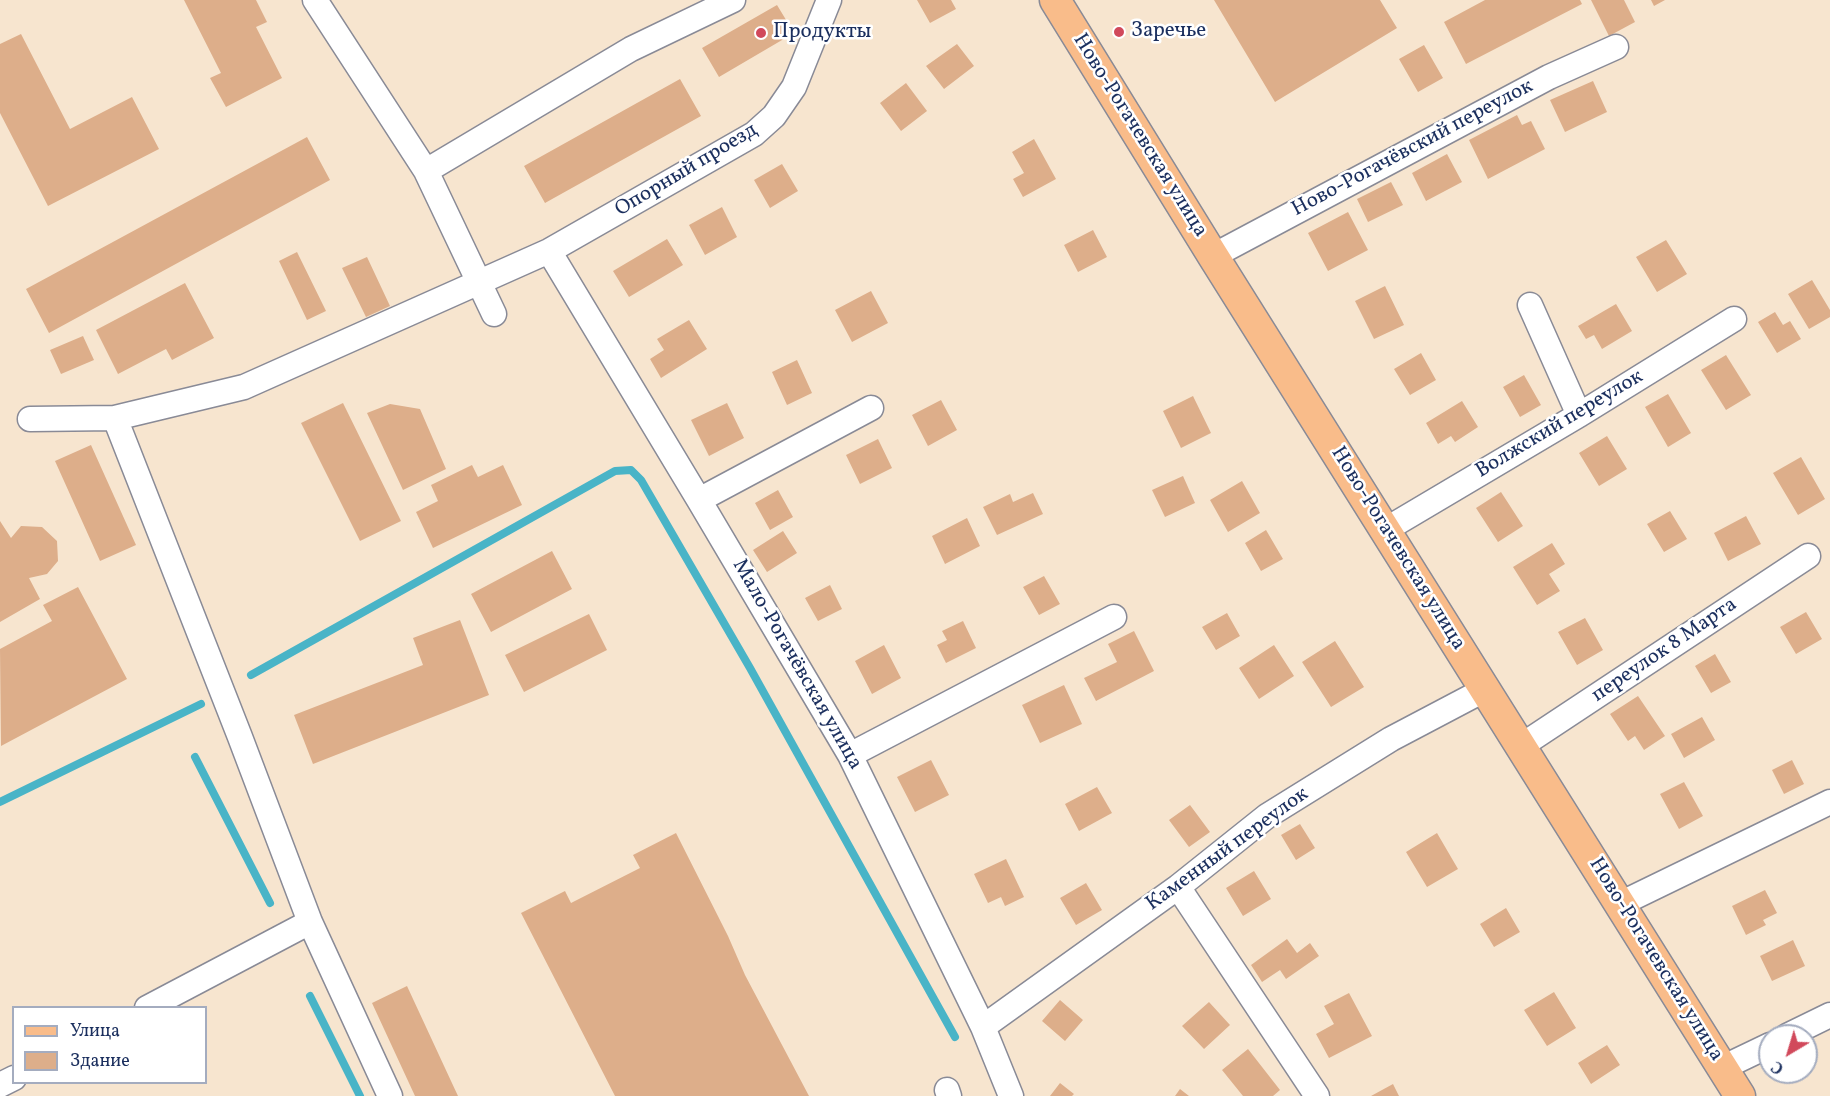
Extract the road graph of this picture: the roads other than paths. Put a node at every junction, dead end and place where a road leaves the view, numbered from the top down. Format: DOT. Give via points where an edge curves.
graph roads {
  1 [pos="315,0"];
  2 [pos="734,0"];
  3 [pos="829,0"];
  4 [pos="1055,0"];
  5 [pos="1616,47"];
  6 [pos="426,171"];
  7 [pos="549,251"];
  8 [pos="1213,256"];
  9 [pos="478,283"];
  10 [pos="1530,305"];
  11 [pos="494,314"];
  12 [pos="1734,319"];
  13 [pos="871,408"];
  14 [pos="1579,415"];
  15 [pos="115,418"];
  16 [pos="30,419"];
  17 [pos="699,500"];
  18 [pos="1385,530"];
  19 [pos="1808,556"];
  20 [pos="1114,618"];
  21 [pos="1484,690"];
  22 [pos="1521,746"];
  23 [pos="850,755"];
  24 [pos="1830,802"];
  25 [pos="1178,887"];
  26 [pos="1620,904"];
  27 [pos="310,922"];
  28 [pos="151,1006"];
  29 [pos="1830,1015"];
  30 [pos="1812,1024"];
  31 [pos="983,1028"];
  32 [pos="1758,1051"];
  33 [pos="1722,1068"];
  34 [pos="390,1096"];
  35 [pos="1011,1096"];
  36 [pos="1317,1096"];
  37 [pos="1740,1096"];
  1 -- 6 [label="street"];
  2 -- 6 [label="street" via="631,49"];
  3 -- 7 [label="street, Опорный проезд" via="794,87 774,116 754,134"];
  4 -- 8 [label="main road, Ново-Рогачевская улица"];
  5 -- 8 [label="street, Ново-Рогачёвский переулок" via="1549,77"];
  6 -- 9 [label="street"];
  7 -- 9 [label="street, Опорный проезд"];
  7 -- 17 [label="street, Мало-Рогачёвская улица"];
  8 -- 18 [label="main road, Ново-Рогачевская улица"];
  9 -- 11 [label="street"];
  9 -- 15 [label="street, Опорный проезд" via="244,387"];
  10 -- 14 [label="street"];
  12 -- 14 [label="street, Волжский переулок"];
  13 -- 17 [label="street"];
  14 -- 18 [label="street, Волжский переулок"];
  15 -- 16 [label="street, Опорный проезд"];
  15 -- 27 [label="street"];
  17 -- 23 [label="street, Мало-Рогачёвская улица"];
  18 -- 21 [label="main road, Ново-Рогачевская улица"];
  19 -- 22 [label="street, переулок 8 Марта"];
  20 -- 23 [label="street"];
  21 -- 22 [label="main road, Ново-Рогачевская улица"];
  21 -- 25 [label="street, Каменный переулок" via="1391,739 1267,816"];
  22 -- 26 [label="main road, Ново-Рогачевская улица"];
  23 -- 31 [label="street, Мало-Рогачёвская улица"];
  24 -- 26 [label="street"];
  25 -- 31 [label="street, Каменный переулок"];
  25 -- 36 [label="street"];
  26 -- 33 [label="main road, Ново-Рогачевская улица"];
  27 -- 28 [label="street"];
  27 -- 34 [label="street"];
  29 -- 30 [label="street"];
  31 -- 35 [label="street, Мало-Рогачёвская улица"];
  32 -- 33 [label="street"];
  33 -- 37 [label="main road, Ново-Рогачевская улица"];
}
